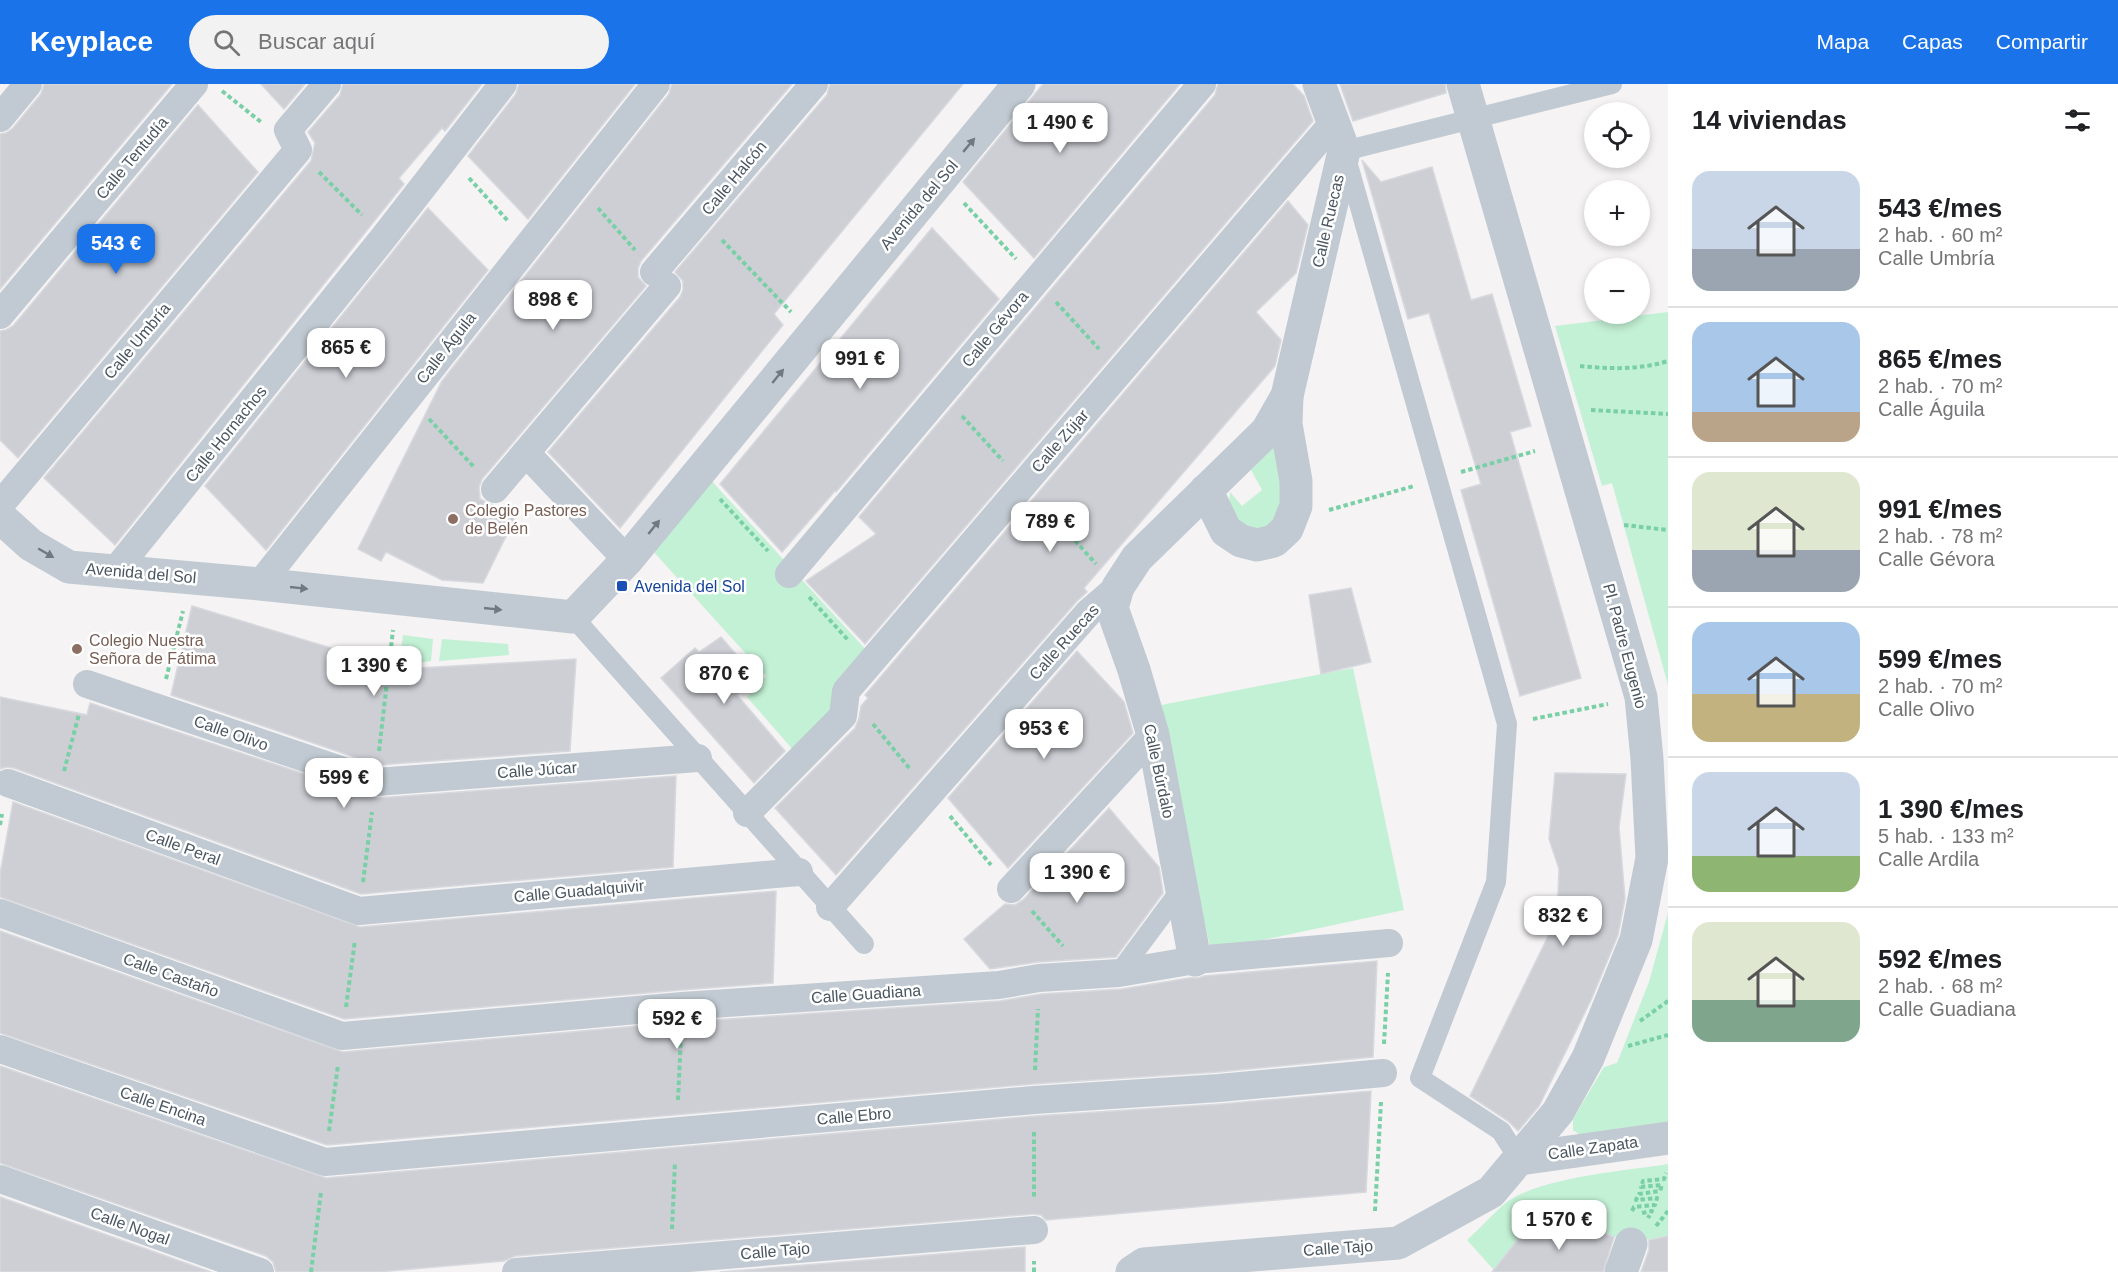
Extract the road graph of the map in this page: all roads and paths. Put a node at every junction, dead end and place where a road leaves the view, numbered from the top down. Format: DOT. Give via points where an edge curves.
graph roads {
  1 [pos="28,84"];
  2 [pos="194,84"];
  3 [pos="327,84"];
  4 [pos="503,84"];
  5 [pos="656,84"];
  6 [pos="814,84"];
  7 [pos="1019,84"];
  8 [pos="1202,84"];
  9 [pos="1319,84"];
  10 [pos="1463,84"];
  11 [pos="1612,84"];
  12 [pos="0,118"];
  13 [pos="1473,119"];
  14 [pos="1339,136"];
  15 [pos="448,155"];
  16 [pos="576,184"];
  17 [pos="701,218"];
  18 [pos="529,244"];
  19 [pos="661,279"];
  20 [pos="0,315"];
  21 [pos="812,335"];
  22 [pos="1668,362"];
  23 [pos="1575,366"];
  24 [pos="408,396"];
  25 [pos="1287,396"];
  26 [pos="1557,408"];
  27 [pos="1668,414"];
  28 [pos="1567,442"];
  29 [pos="526,453"];
  30 [pos="1437,479"];
  31 [pos="495,489"];
  32 [pos="1206,490"];
  33 [pos="0,505"];
  34 [pos="1320,513"];
  35 [pos="0,518"];
  36 [pos="1591,522"];
  37 [pos="1668,530"];
  38 [pos="627,560"];
  39 [pos="115,571"];
  40 [pos="789,574"];
  41 [pos="191,578"];
  42 [pos="260,584"];
  43 [pos="1118,587"];
  44 [pos="573,617"];
  45 [pos="87,684"];
  46 [pos="846,691"];
  47 [pos="1641,697"];
  48 [pos="159,709"];
  49 [pos="1507,724"];
  50 [pos="1153,735"];
  51 [pos="698,758"];
  52 [pos="376,782"];
  53 [pos="8,783"];
  54 [pos="931,793"];
  55 [pos="56,801"];
  56 [pos="747,813"];
  57 [pos="799,872"];
  58 [pos="1182,888"];
  59 [pos="1011,889"];
  60 [pos="830,907"];
  61 [pos="359,911"];
  62 [pos="0,913"];
  63 [pos="1389,943"];
  64 [pos="864,944"];
  65 [pos="1195,960"];
  66 [pos="1119,973"];
  67 [pos="1090,976"];
  68 [pos="342,1036"];
  69 [pos="0,1049"];
  70 [pos="1383,1073"];
  71 [pos="1668,1138"];
  72 [pos="1519,1159"];
  73 [pos="325,1162"];
  74 [pos="1645,1175"];
  75 [pos="0,1179"];
  76 [pos="1034,1230"];
  77 [pos="1630,1245"];
  78 [pos="260,1272"];
  79 [pos="516,1272"];
  80 [pos="1132,1272"];
  1 -- 12 [label="street"];
  2 -- 20 [label="street, Calle Tentudía"];
  3 -- 33 [label="street, Calle Umbría" via="288,130 298,150"];
  4 -- 15 [label="street, Calle Hornachos"];
  5 -- 16 [label="street, Calle Águila"];
  6 -- 17 [label="street, Calle Halcón"];
  21 -- 7 [label="street, Avenida del Sol, one-way"];
  8 -- 40 [label="street, Calle Gévora"];
  9 -- 14 [label="street"];
  10 -- 13 [label="street, Pl. Padre Eugenio"];
  11 -- 13 [label="lane"];
  13 -- 14 [label="lane"];
  13 -- 26 [label="street, Pl. Padre Eugenio"];
  14 -- 25 [label="street, Calle Ruecas"];
  14 -- 30 [label="lane"];
  14 -- 46 [label="street, Calle Zújar"];
  15 -- 18 [label="path"];
  15 -- 39 [label="street, Calle Hornachos"];
  16 -- 18 [label="street, Calle Águila"];
  16 -- 19 [label="path"];
  17 -- 19 [label="street, Calle Halcón"];
  17 -- 21 [label="path"];
  18 -- 24 [label="street, Calle Águila"];
  19 -- 29 [label="street, Calle Halcón"];
  38 -- 21 [label="street, Avenida del Sol, one-way"];
  22 -- 23 [label="path" via="1654,366"];
  24 -- 31 [label="path"];
  24 -- 42 [label="street, Calle Águila"];
  25 -- 32 [label="street, Calle Ruecas" via="1267,431"];
  25 -- 32 [label="street, Calle Ruecas" via="1286,424 1296,481 1296,506 1287,529 1274,541 1257,545 1241,541 1226,531"];
  26 -- 27 [label="path"];
  26 -- 28 [label="street, Pl. Padre Eugenio"];
  28 -- 30 [label="path"];
  28 -- 36 [label="street, Pl. Padre Eugenio"];
  29 -- 31 [label="street, Calle Halcón"];
  29 -- 38 [label="street"];
  30 -- 34 [label="path"];
  30 -- 49 [label="lane"];
  32 -- 43 [label="street, Calle Ruecas" via="1137,558"];
  35 -- 39 [label="street, Avenida del Sol, one-way" via="31,544 69,567"];
  36 -- 37 [label="path"];
  36 -- 47 [label="street, Pl. Padre Eugenio"];
  38 -- 44 [label="street, Avenida del Sol"];
  39 -- 41 [label="street, Avenida del Sol"];
  41 -- 42 [label="street, Avenida del Sol"];
  41 -- 48 [label="path"];
  42 -- 44 [label="street, Avenida del Sol, one-way"];
  43 -- 50 [label="street, Calle Búrdalo" via="1112,608"];
  43 -- 54 [label="street, Calle Ruecas" via="1089,612"];
  44 -- 51 [label="lane"];
  45 -- 48 [label="street, Calle Olivo"];
  45 -- 55 [label="path"];
  46 -- 54 [label="path"];
  46 -- 56 [label="street, Calle Zújar" via="843,716"];
  47 -- 49 [label="path"];
  47 -- 72 [label="street, Pl. Padre Eugenio" via="1652,858 1636,939 1588,1058 1558,1112"];
  48 -- 52 [label="street, Calle Olivo"];
  49 -- 72 [label="lane" via="1496,882 1420,1078 1502,1131"];
  50 -- 58 [label="street, Calle Búrdalo"];
  50 -- 59 [label="street"];
  51 -- 52 [label="street, Calle Júcar"];
  51 -- 56 [label="lane"];
  53 -- 55 [label="street, Calle Peral"];
  54 -- 59 [label="path"];
  54 -- 60 [label="street, Calle Ruecas"];
  55 -- 61 [label="street, Calle Peral"];
  56 -- 57 [label="lane"];
  57 -- 60 [label="lane"];
  57 -- 61 [label="street, Calle Guadalquivir"];
  58 -- 65 [label="street, Calle Búrdalo"];
  58 -- 66 [label="lane"];
  59 -- 67 [label="path"];
  60 -- 64 [label="lane"];
  62 -- 68 [label="street, Calle Castaño"];
  63 -- 65 [label="street, Calle Guadiana"];
  65 -- 66 [label="street, Calle Guadiana"];
  66 -- 67 [label="street, Calle Guadiana"];
  67 -- 68 [label="street, Calle Guadiana"];
  69 -- 73 [label="street, Calle Encina"];
  70 -- 73 [label="street, Calle Ebro"];
  71 -- 72 [label="street, Calle Zapata"];
  72 -- 80 [label="street, Calle Tajo" via="1491,1192 1398,1243 1144,1264"];
  74 -- 77 [label="path" via="1667,1173 1664,1179 1643,1182 1641,1187 1662,1185 1660,1191 1639,1194 1636,1200 1658,1198 1655,1205 1634,1207 1631,1214 1652,1211"];
  75 -- 78 [label="street, Calle Nogal"];
  76 -- 79 [label="street, Calle Tajo"];
}
